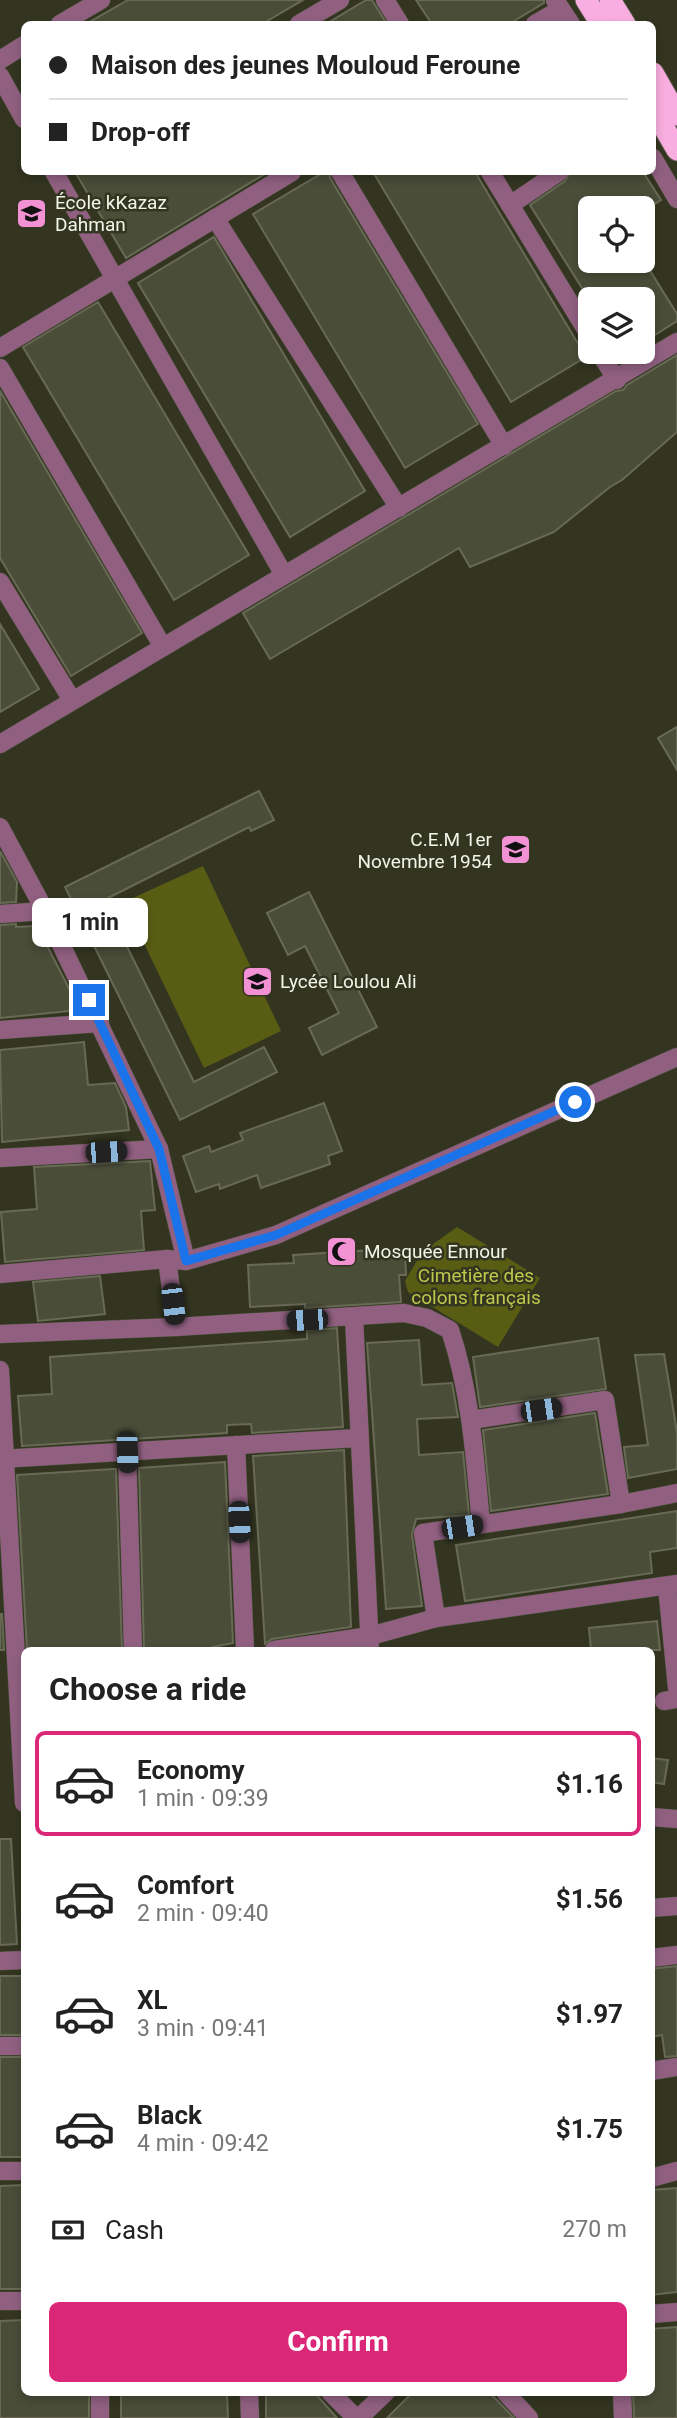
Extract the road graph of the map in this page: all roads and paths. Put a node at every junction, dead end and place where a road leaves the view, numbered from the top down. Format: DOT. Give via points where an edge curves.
graph roads {
  1 [pos="340,0"];
  2 [pos="385,0"];
  3 [pos="586,0"];
  4 [pos="611,0"];
  5 [pos="96,1"];
  6 [pos="558,4"];
  7 [pos="65,21"];
  8 [pos="304,21"];
  9 [pos="398,21"];
  10 [pos="538,21"];
  11 [pos="569,21"];
  12 [pos="599,21"];
  13 [pos="623,21"];
  14 [pos="21,47"];
  15 [pos="0,60"];
  16 [pos="0,76"];
  17 [pos="661,92"];
  18 [pos="21,114"];
  19 [pos="677,115"];
  20 [pos="677,150"];
  21 [pos="656,163"];
  22 [pos="56,175"];
  23 [pos="287,175"];
  24 [pos="342,175"];
  25 [pos="492,175"];
  26 [pos="555,175"];
  27 [pos="677,199"];
  28 [pos="510,205"];
  29 [pos="215,218"];
  30 [pos="115,278"];
  31 [pos="578,316"];
  32 [pos="677,342"];
  33 [pos="0,348"];
  34 [pos="607,364"];
  35 [pos="0,368"];
  36 [pos="617,380"];
  37 [pos="504,446"];
  38 [pos="399,508"];
  39 [pos="284,575"];
  40 [pos="0,582"];
  41 [pos="163,647"];
  42 [pos="72,700"];
  43 [pos="0,744"];
  44 [pos="0,827"];
  45 [pos="45,911"];
  46 [pos="0,914"];
  47 [pos="100,1023"];
  48 [pos="0,1030"];
  49 [pos="677,1057"];
  50 [pos="159,1149"];
  51 [pos="0,1158"];
  52 [pos="167,1259"];
  53 [pos="186,1261"];
  54 [pos="0,1274"];
  55 [pos="354,1317"];
  56 [pos="176,1327"];
  57 [pos="0,1334"];
  58 [pos="0,1370"];
  59 [pos="471,1420"];
  60 [pos="358,1438"];
  61 [pos="236,1445"];
  62 [pos="127,1452"];
  63 [pos="3,1459"];
  64 [pos="677,1493"];
  65 [pos="621,1504"];
  66 [pos="481,1524"];
  67 [pos="672,1585"];
  68 [pos="436,1618"];
  69 [pos="370,1643"];
  70 [pos="133,1647"];
  71 [pos="245,1647"];
  72 [pos="315,1647"];
  73 [pos="676,1667"];
  74 [pos="21,1688"];
  75 [pos="0,1692"];
  76 [pos="673,1696"];
  77 [pos="655,1816"];
  78 [pos="677,1819"];
  79 [pos="677,1906"];
  80 [pos="655,1908"];
  81 [pos="677,1955"];
  82 [pos="655,1958"];
  83 [pos="21,1960"];
  84 [pos="0,1961"];
  85 [pos="0,2046"];
  86 [pos="21,2046"];
  87 [pos="677,2067"];
  88 [pos="655,2070"];
  89 [pos="0,2171"];
  90 [pos="21,2171"];
  91 [pos="677,2171"];
  92 [pos="655,2177"];
  93 [pos="0,2301"];
  94 [pos="21,2301"];
  95 [pos="677,2312"];
  96 [pos="655,2314"];
  97 [pos="100,2396"];
  98 [pos="249,2396"];
  99 [pos="334,2396"];
  100 [pos="382,2396"];
  101 [pos="509,2396"];
  102 [pos="622,2396"];
  103 [pos="100,2418"];
  104 [pos="250,2418"];
  105 [pos="357,2418"];
  106 [pos="529,2418"];
  107 [pos="623,2418"];
  1 -- 8 [label="street"];
  2 -- 9 [label="street"];
  3 -- 12 [label="highway"];
  4 -- 13 [label="highway"];
  5 -- 7 [label="street"];
  6 -- 10 [label="street"];
  6 -- 11 [label="street"];
  14 -- 15 [label="street"];
  16 -- 18 [label="street"];
  17 -- 19 [label="highway"];
  17 -- 20 [label="highway"];
  21 -- 27 [label="street"];
  22 -- 30 [label="street"];
  23 -- 29 [label="street"];
  24 -- 37 [label="street"];
  25 -- 28 [label="street"];
  26 -- 28 [label="street"];
  28 -- 31 [label="street"];
  29 -- 30 [label="street"];
  29 -- 38 [label="street"];
  30 -- 33 [label="street"];
  30 -- 39 [label="street"];
  32 -- 36 [label="street"];
  34 -- 36 [label="street"];
  35 -- 41 [label="street"];
  36 -- 37 [label="street"];
  37 -- 38 [label="street"];
  38 -- 39 [label="street"];
  39 -- 41 [label="street"];
  40 -- 42 [label="street"];
  41 -- 42 [label="street"];
  42 -- 43 [label="street"];
  44 -- 45 [label="street"];
  45 -- 46 [label="street"];
  45 -- 47 [label="street"];
  47 -- 48 [label="street"];
  47 -- 50 [label="street"];
  49 -- 53 [label="street" via="276,1235"];
  50 -- 51 [label="street"];
  50 -- 53 [label="street"];
  52 -- 53 [label="street"];
  52 -- 54 [label="street"];
  52 -- 56 [label="street"];
  55 -- 56 [label="street"];
  55 -- 59 [label="street" via="404,1313 427,1318 450,1331"];
  55 -- 60 [label="street"];
  56 -- 57 [label="street"];
  58 -- 63 [label="street"];
  59 -- 65 [label="street" via="605,1400"];
  59 -- 66 [label="street"];
  60 -- 61 [label="street"];
  60 -- 69 [label="street"];
  61 -- 62 [label="street"];
  61 -- 71 [label="street"];
  62 -- 63 [label="street"];
  62 -- 70 [label="street"];
  63 -- 74 [label="street"];
  64 -- 65 [label="street"];
  65 -- 66 [label="street"];
  66 -- 68 [label="street" via="423,1533"];
  67 -- 68 [label="street"];
  67 -- 73 [label="street"];
  68 -- 69 [label="street"];
  69 -- 72 [label="street"];
  73 -- 76 [label="street"];
  74 -- 75 [label="street"];
  77 -- 78 [label="street"];
  79 -- 80 [label="street"];
  81 -- 82 [label="street"];
  83 -- 84 [label="street"];
  85 -- 86 [label="street"];
  87 -- 88 [label="street"];
  89 -- 90 [label="street"];
  91 -- 92 [label="street"];
  93 -- 94 [label="street"];
  95 -- 96 [label="street"];
  97 -- 103 [label="street"];
  98 -- 104 [label="street"];
  99 -- 105 [label="street"];
  100 -- 105 [label="street"];
  101 -- 106 [label="street"];
  102 -- 107 [label="street"];
}
